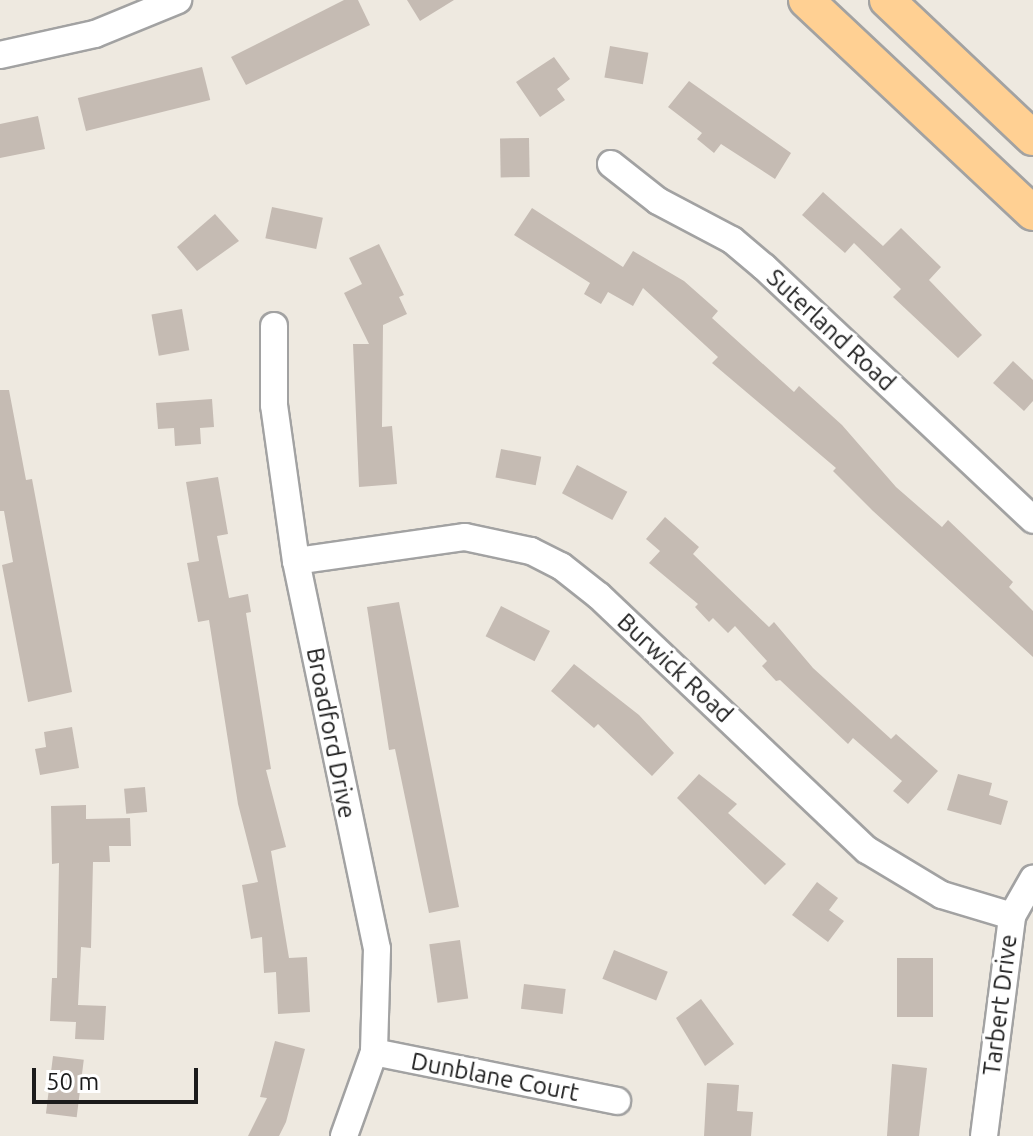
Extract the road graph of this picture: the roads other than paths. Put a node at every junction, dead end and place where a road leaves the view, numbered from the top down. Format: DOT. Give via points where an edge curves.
graph roads {
  1 [pos="178,0"];
  2 [pos="806,0"];
  3 [pos="887,0"];
  4 [pos="0,55"];
  5 [pos="1033,138"];
  6 [pos="611,164"];
  7 [pos="1033,213"];
  8 [pos="274,326"];
  9 [pos="1033,520"];
  10 [pos="296,561"];
  11 [pos="1033,879"];
  12 [pos="1012,916"];
  13 [pos="374,1052"];
  14 [pos="617,1101"];
  15 [pos="344,1136"];
  16 [pos="984,1136"];
  1 -- 4 [label="street" via="95,34"];
  2 -- 7 [label="main road"];
  3 -- 5 [label="main road"];
  6 -- 9 [label="street, Suterland Road" via="658,201 732,240"];
  8 -- 10 [label="street, Broadford Drive" via="274,405"];
  10 -- 12 [label="street, Burwick Road" via="465,537 531,551 561,566 599,596 867,850 942,895"];
  10 -- 13 [label="street, Broadford Drive" via="377,949"];
  11 -- 12 [label="street, Tarbert Drive"];
  12 -- 16 [label="street, Tarbert Drive"];
  13 -- 14 [label="street, Dunblane Court"];
  13 -- 15 [label="street, Broadford Drive"];
}
